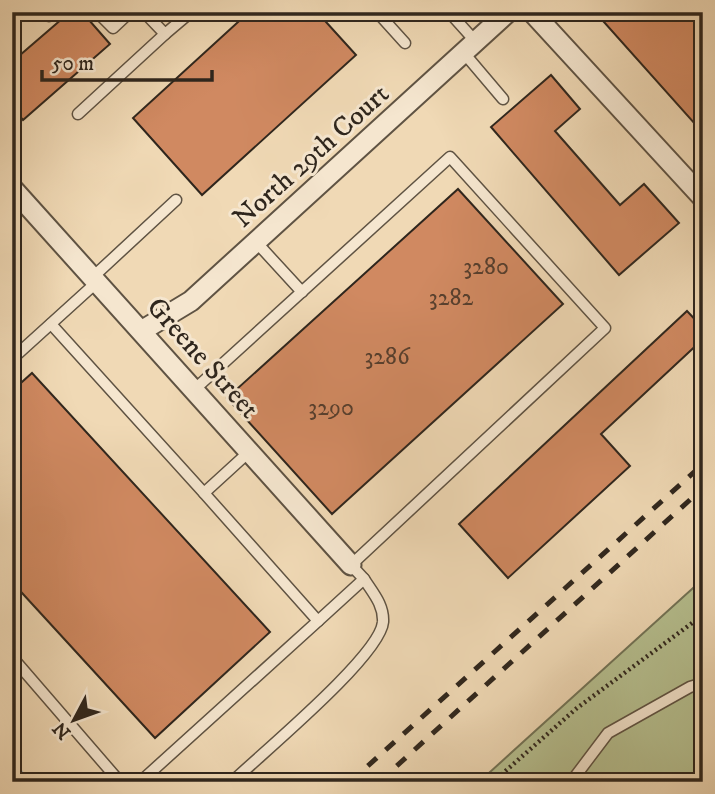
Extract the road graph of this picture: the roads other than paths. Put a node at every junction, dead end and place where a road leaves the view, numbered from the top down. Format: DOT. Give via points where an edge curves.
graph roads {
  1 [pos="45,12"];
  2 [pos="53,12"];
  3 [pos="97,12"];
  4 [pos="130,12"];
  5 [pos="144,12"];
  6 [pos="191,12"];
  7 [pos="377,12"];
  8 [pos="449,12"];
  9 [pos="508,12"];
  10 [pos="532,12"];
  11 [pos="165,34"];
  12 [pos="405,43"];
  13 [pos="470,47"];
  14 [pos="503,99"];
  15 [pos="78,114"];
  16 [pos="12,188"];
  17 [pos="703,198"];
  18 [pos="176,200"];
  19 [pos="257,243"];
  20 [pos="96,279"];
  21 [pos="302,292"];
  22 [pos="51,324"];
  23 [pos="143,330"];
  24 [pos="12,359"];
  25 [pos="195,389"];
  26 [pos="250,451"];
  27 [pos="204,493"];
  28 [pos="358,572"];
  29 [pos="318,621"];
  30 [pos="12,657"];
  31 [pos="703,684"];
  32 [pos="120,782"];
  33 [pos="140,782"];
  34 [pos="232,782"];
  35 [pos="571,782"];
  1 -- 2 [label="lane" via="49,16"];
  3 -- 4 [label="lane" via="113,28"];
  5 -- 11 [label="lane"];
  6 -- 11 [label="lane"];
  7 -- 12 [label="lane"];
  8 -- 13 [label="lane"];
  9 -- 13 [label="street, North 29th Court"];
  10 -- 17 [label="street"];
  11 -- 15 [label="lane"];
  13 -- 14 [label="lane"];
  13 -- 19 [label="street, North 29th Court"];
  16 -- 20 [label="street, Greene Street"];
  18 -- 20 [label="lane"];
  19 -- 21 [label="lane"];
  19 -- 23 [label="street, North 29th Court" via="191,301"];
  20 -- 22 [label="lane"];
  20 -- 23 [label="street, Greene Street"];
  21 -- 25 [label="lane"];
  21 -- 28 [label="lane" via="450,158 605,328"];
  22 -- 24 [label="lane"];
  22 -- 27 [label="lane"];
  23 -- 25 [label="street, Greene Street"];
  25 -- 26 [label="street, Greene Street"];
  26 -- 27 [label="lane"];
  26 -- 28 [label="street, Greene Street"];
  27 -- 29 [label="lane"];
  28 -- 29 [label="lane"];
  28 -- 34 [label="lane" via="381,604 383,625 362,661"];
  29 -- 33 [label="lane"];
  30 -- 32 [label="lane"];
  31 -- 35 [label="lane" via="608,733"];
}
